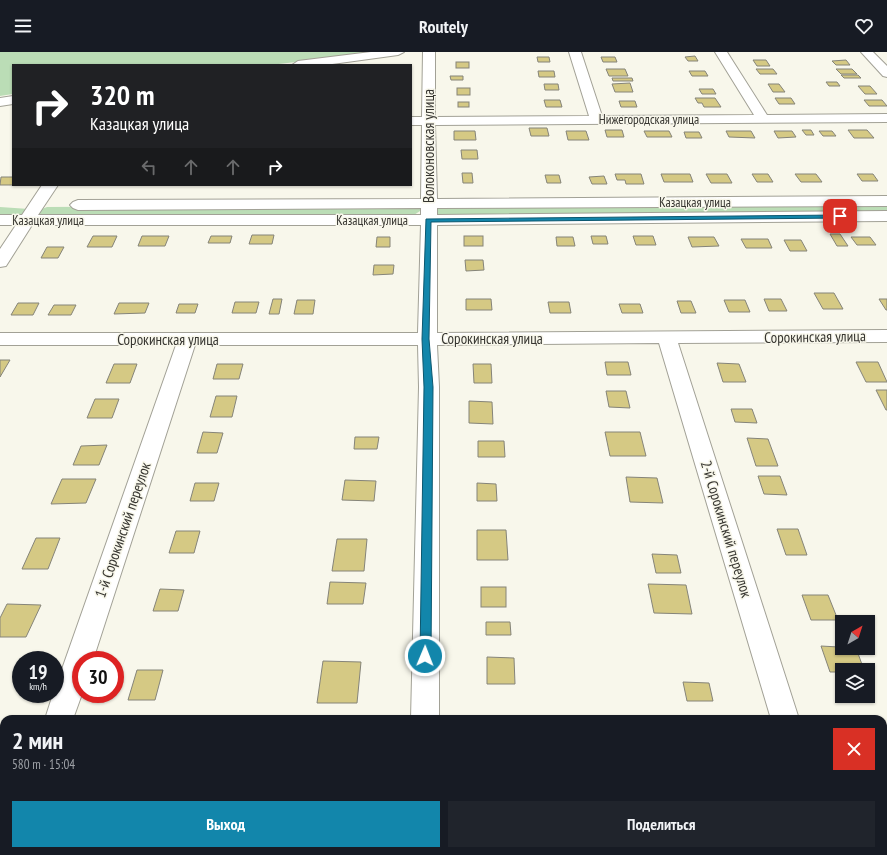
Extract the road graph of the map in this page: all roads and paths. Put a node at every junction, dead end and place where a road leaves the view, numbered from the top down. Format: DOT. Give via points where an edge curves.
graph roads {
  1 [pos="398,52"];
  2 [pos="429,52"];
  3 [pos="575,52"];
  4 [pos="721,52"];
  5 [pos="866,52"];
  6 [pos="306,64"];
  7 [pos="887,73"];
  8 [pos="12,100"];
  9 [pos="0,102"];
  10 [pos="763,118"];
  11 [pos="887,118"];
  12 [pos="598,120"];
  13 [pos="419,121"];
  14 [pos="50,186"];
  15 [pos="887,201"];
  16 [pos="39,208"];
  17 [pos="428,211"];
  18 [pos="887,216"];
  19 [pos="0,220"];
  20 [pos="0,262"];
  21 [pos="887,336"];
  22 [pos="667,338"];
  23 [pos="0,339"];
  24 [pos="426,339"];
  25 [pos="187,340"];
  26 [pos="60,715"];
  27 [pos="425,715"];
  28 [pos="784,715"];
  1 -- 6 [label="street"];
  2 -- 13 [label="street, Волоконовская улица"];
  3 -- 12 [label="street"];
  4 -- 10 [label="street"];
  5 -- 7 [label="street"];
  8 -- 9 [label="street"];
  10 -- 11 [label="street, Нижегородская улица"];
  10 -- 12 [label="street, Нижегородская улица"];
  12 -- 13 [label="street, Нижегородская улица"];
  13 -- 17 [label="street, Волоконовская улица"];
  14 -- 16 [label="street"];
  15 -- 17 [label="street, Казацкая улица"];
  16 -- 17 [label="street, Казацкая улица"];
  16 -- 17 [label="street, Казацкая улица"];
  16 -- 19 [label="street, Казацкая улица"];
  16 -- 20 [label="street"];
  17 -- 18 [label="street, Казацкая улица"];
  17 -- 24 [label="street, Волоконовская улица"];
  21 -- 22 [label="street, Сорокинская улица"];
  22 -- 24 [label="street, Сорокинская улица"];
  22 -- 28 [label="street, 2-й Сорокинский переулок"];
  23 -- 25 [label="street, Сорокинская улица"];
  24 -- 25 [label="street, Сорокинская улица"];
  24 -- 27 [label="street, Волоконовская улица" via="429,387"];
  25 -- 26 [label="street, 1-й Сорокинский переулок"];
}
